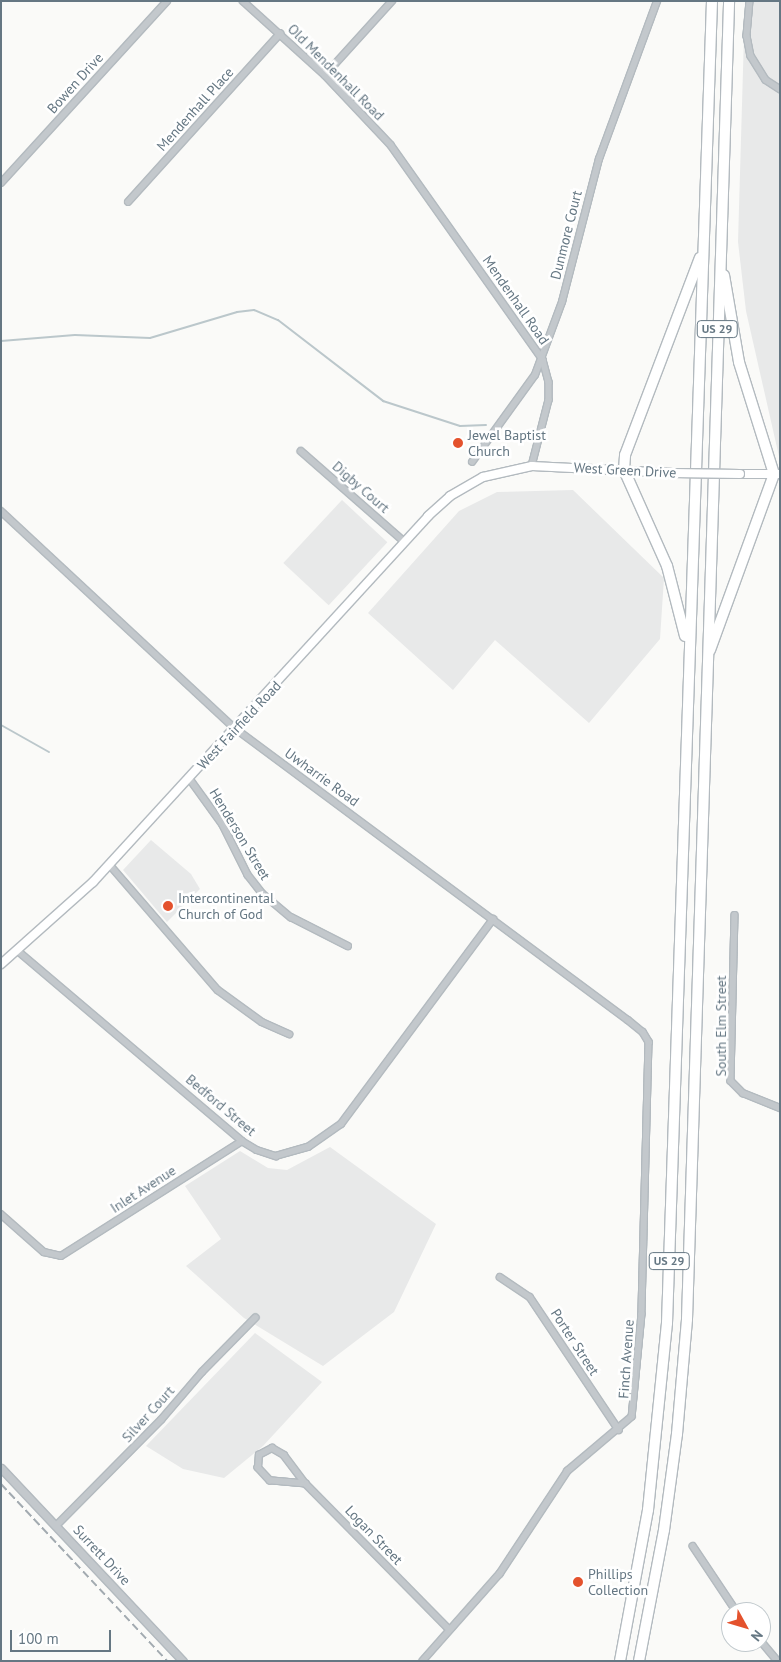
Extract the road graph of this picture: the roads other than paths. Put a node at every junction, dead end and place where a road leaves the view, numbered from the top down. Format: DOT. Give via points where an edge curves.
graph roads {
  1 [pos="167,1"];
  2 [pos="243,1"];
  3 [pos="392,1"];
  4 [pos="657,1"];
  5 [pos="712,1"];
  6 [pos="730,1"];
  7 [pos="750,1"];
  8 [pos="280,34"];
  9 [pos="325,75"];
  10 [pos="780,89"];
  11 [pos="407,165"];
  12 [pos="1,182"];
  13 [pos="128,202"];
  14 [pos="720,247"];
  15 [pos="703,250"];
  16 [pos="541,358"];
  17 [pos="301,451"];
  18 [pos="472,462"];
  19 [pos="532,466"];
  20 [pos="624,470"];
  21 [pos="777,474"];
  22 [pos="473,483"];
  23 [pos="1,511"];
  24 [pos="405,542"];
  25 [pos="688,653"];
  26 [pos="706,658"];
  27 [pos="236,729"];
  28 [pos="190,779"];
  29 [pos="110,865"];
  30 [pos="735,915"];
  31 [pos="493,919"];
  32 [pos="348,946"];
  33 [pos="17,950"];
  34 [pos="1,964"];
  35 [pos="289,1034"];
  36 [pos="648,1040"];
  37 [pos="780,1108"];
  38 [pos="242,1140"];
  39 [pos="1,1214"];
  40 [pos="500,1277"];
  41 [pos="255,1318"];
  42 [pos="619,1430"];
  43 [pos="1,1468"];
  44 [pos="306,1484"];
  45 [pos="57,1525"];
  46 [pos="692,1546"];
  47 [pos="730,1602"];
  48 [pos="449,1629"];
  49 [pos="640,1658"];
  50 [pos="183,1661"];
  51 [pos="423,1661"];
  52 [pos="620,1661"];
  1 -- 12 [label="street, Bowen Drive"];
  2 -- 8 [label="street, Old Mendenhall Road"];
  3 -- 9 [label="street"];
  4 -- 16 [label="street, Dunmore Court" via="599,159 562,302"];
  5 -- 15 [label="highway, US 29"];
  6 -- 14 [label="highway, US 29"];
  7 -- 10 [label="street" via="748,36 751,56 762,75"];
  8 -- 9 [label="street, Old Mendenhall Road"];
  8 -- 13 [label="street, Mendenhall Place"];
  9 -- 11 [label="street, Old Mendenhall Road"];
  11 -- 16 [label="street, Mendenhall Road"];
  14 -- 21 [label="highway" via="739,362"];
  14 -- 26 [label="highway, US 29"];
  15 -- 20 [label="highway" via="625,455"];
  15 -- 25 [label="highway, US 29"];
  16 -- 18 [label="street, Dunmore Court" via="535,375"];
  16 -- 19 [label="street, Mendenhall Road" via="549,382 549,400"];
  17 -- 24 [label="street, Digby Court"];
  19 -- 20 [label="main road, West Green Drive"];
  19 -- 22 [label="main road, West Green Drive" via="496,473"];
  20 -- 21 [label="main road, West Green Drive, bridge"];
  20 -- 25 [label="highway" via="667,566"];
  21 -- 26 [label="highway"];
  22 -- 24 [label="main road, West Fairfield Road" via="440,504"];
  23 -- 27 [label="street, Uwharrie Road"];
  24 -- 27 [label="main road, West Fairfield Road"];
  25 -- 52 [label="highway, US 29" via="666,1342 648,1510"];
  26 -- 49 [label="highway, US 29" via="686,1337 664,1530"];
  27 -- 28 [label="main road, West Fairfield Road"];
  27 -- 31 [label="street, Uwharrie Road"];
  28 -- 29 [label="main road, West Fairfield Road"];
  28 -- 32 [label="street, Henderson Street" via="223,824 248,875 262,893 291,917"];
  29 -- 33 [label="main road, West Fairfield Road"];
  29 -- 35 [label="street" via="218,990 262,1022"];
  30 -- 37 [label="street, South Elm Street" via="732,1080 743,1093"];
  31 -- 36 [label="street, Uwharrie Road" via="628,1020"];
  31 -- 38 [label="street, Bedford Street" via="334,1130 308,1147 276,1156 257,1150"];
  33 -- 34 [label="main road, West Fairfield Road"];
  33 -- 38 [label="street, Bedford Street"];
  36 -- 42 [label="street, Finch Avenue" via="638,1377 632,1417"];
  38 -- 39 [label="street, Inlet Avenue" via="58,1256 44,1252"];
  40 -- 42 [label="street, Porter Street" via="530,1297"];
  41 -- 45 [label="street, Silver Court" via="161,1420"];
  42 -- 48 [label="street, Finch Avenue" via="568,1471 500,1574"];
  43 -- 45 [label="street, Surrett Drive"];
  44 -- 44 [label="street, Logan Street" via="284,1455 276,1449 262,1451 257,1460 261,1473 278,1484"];
  44 -- 48 [label="street, Logan Street"];
  45 -- 50 [label="street, Surrett Drive"];
  46 -- 47 [label="street"];
  48 -- 51 [label="street, Finch Avenue"];
}
